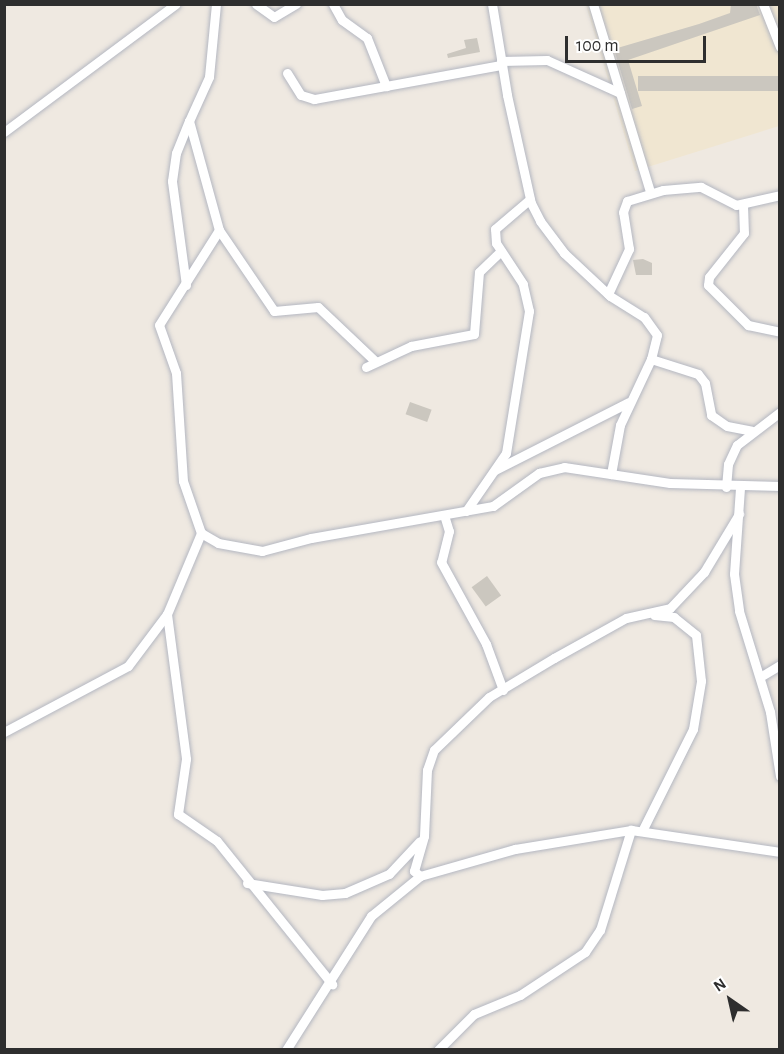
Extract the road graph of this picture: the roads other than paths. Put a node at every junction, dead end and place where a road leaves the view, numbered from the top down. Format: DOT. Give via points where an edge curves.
graph roads {
  1 [pos="176,4"];
  2 [pos="216,4"];
  3 [pos="256,4"];
  4 [pos="296,4"];
  5 [pos="333,4"];
  6 [pos="492,4"];
  7 [pos="593,4"];
  8 [pos="763,4"];
  9 [pos="780,47"];
  10 [pos="502,63"];
  11 [pos="286,73"];
  12 [pos="386,86"];
  13 [pos="620,93"];
  14 [pos="189,122"];
  15 [pos="4,132"];
  16 [pos="650,192"];
  17 [pos="780,195"];
  18 [pos="530,199"];
  19 [pos="743,205"];
  20 [pos="219,230"];
  21 [pos="501,251"];
  22 [pos="186,285"];
  23 [pos="608,294"];
  24 [pos="780,332"];
  25 [pos="651,359"];
  26 [pos="375,361"];
  27 [pos="366,367"];
  28 [pos="629,402"];
  29 [pos="780,411"];
  30 [pos="752,431"];
  31 [pos="492,471"];
  32 [pos="611,474"];
  33 [pos="780,486"];
  34 [pos="726,487"];
  35 [pos="740,488"];
  36 [pos="466,511"];
  37 [pos="739,514"];
  38 [pos="444,515"];
  39 [pos="201,533"];
  40 [pos="167,614"];
  41 [pos="650,615"];
  42 [pos="780,665"];
  43 [pos="760,677"];
  44 [pos="503,690"];
  45 [pos="4,732"];
  46 [pos="780,776"];
  47 [pos="631,830"];
  48 [pos="642,831"];
  49 [pos="424,836"];
  50 [pos="780,852"];
  51 [pos="420,876"];
  52 [pos="247,883"];
  53 [pos="332,984"];
  54 [pos="286,1050"];
  55 [pos="438,1050"];
  1 -- 15 [label="street"];
  2 -- 14 [label="street" via="209,77"];
  3 -- 4 [label="street" via="274,17"];
  5 -- 12 [label="street" via="342,20 367,38"];
  6 -- 10 [label="street"];
  7 -- 13 [label="street"];
  8 -- 9 [label="street"];
  10 -- 12 [label="street"];
  10 -- 13 [label="street" via="547,60"];
  10 -- 18 [label="street"];
  11 -- 12 [label="street" via="304,98"];
  13 -- 16 [label="street"];
  14 -- 20 [label="street"];
  14 -- 22 [label="street" via="176,153 172,180"];
  16 -- 19 [label="street" via="701,187"];
  16 -- 23 [label="street" via="623,205 629,249"];
  17 -- 19 [label="street"];
  18 -- 21 [label="street" via="495,229"];
  18 -- 23 [label="street" via="549,235"];
  19 -- 24 [label="street" via="744,233 709,277 708,285 748,325"];
  20 -- 22 [label="street"];
  20 -- 26 [label="street" via="274,311 318,307"];
  21 -- 26 [label="street" via="479,272 474,334 411,346"];
  21 -- 31 [label="street" via="523,284 529,311 506,453"];
  22 -- 39 [label="street" via="159,325 176,373 183,481"];
  23 -- 25 [label="street" via="653,327 657,335"];
  25 -- 28 [label="street"];
  25 -- 30 [label="street" via="698,374 705,383 711,415 727,426"];
  26 -- 27 [label="street"];
  28 -- 31 [label="street"];
  28 -- 32 [label="street" via="614,444"];
  29 -- 30 [label="street"];
  30 -- 34 [label="street" via="728,464"];
  31 -- 36 [label="street"];
  32 -- 34 [label="street"];
  32 -- 36 [label="street" via="552,468 493,507"];
  33 -- 35 [label="street"];
  34 -- 35 [label="street"];
  35 -- 37 [label="street"];
  36 -- 38 [label="street"];
  37 -- 41 [label="street" via="688,594 670,608"];
  37 -- 43 [label="street" via="734,574 739,611"];
  38 -- 39 [label="street" via="262,551 218,543"];
  38 -- 44 [label="street" via="449,531 441,562 486,644"];
  39 -- 40 [label="street"];
  40 -- 45 [label="street" via="128,666"];
  40 -- 52 [label="street" via="186,759 178,814 217,841"];
  41 -- 44 [label="street" via="626,618"];
  41 -- 48 [label="street" via="688,624 701,654 701,681 693,729"];
  42 -- 43 [label="street"];
  43 -- 46 [label="street"];
  44 -- 49 [label="street" via="434,750 427,770"];
  47 -- 48 [label="street"];
  47 -- 51 [label="street" via="526,847"];
  47 -- 55 [label="street" via="600,930 585,952 520,995 474,1014"];
  48 -- 50 [label="street"];
  49 -- 51 [label="street" via="414,871"];
  49 -- 52 [label="street" via="389,874 345,893 322,895"];
  51 -- 53 [label="street" via="371,916"];
  52 -- 53 [label="street"];
  53 -- 54 [label="street"];
}
